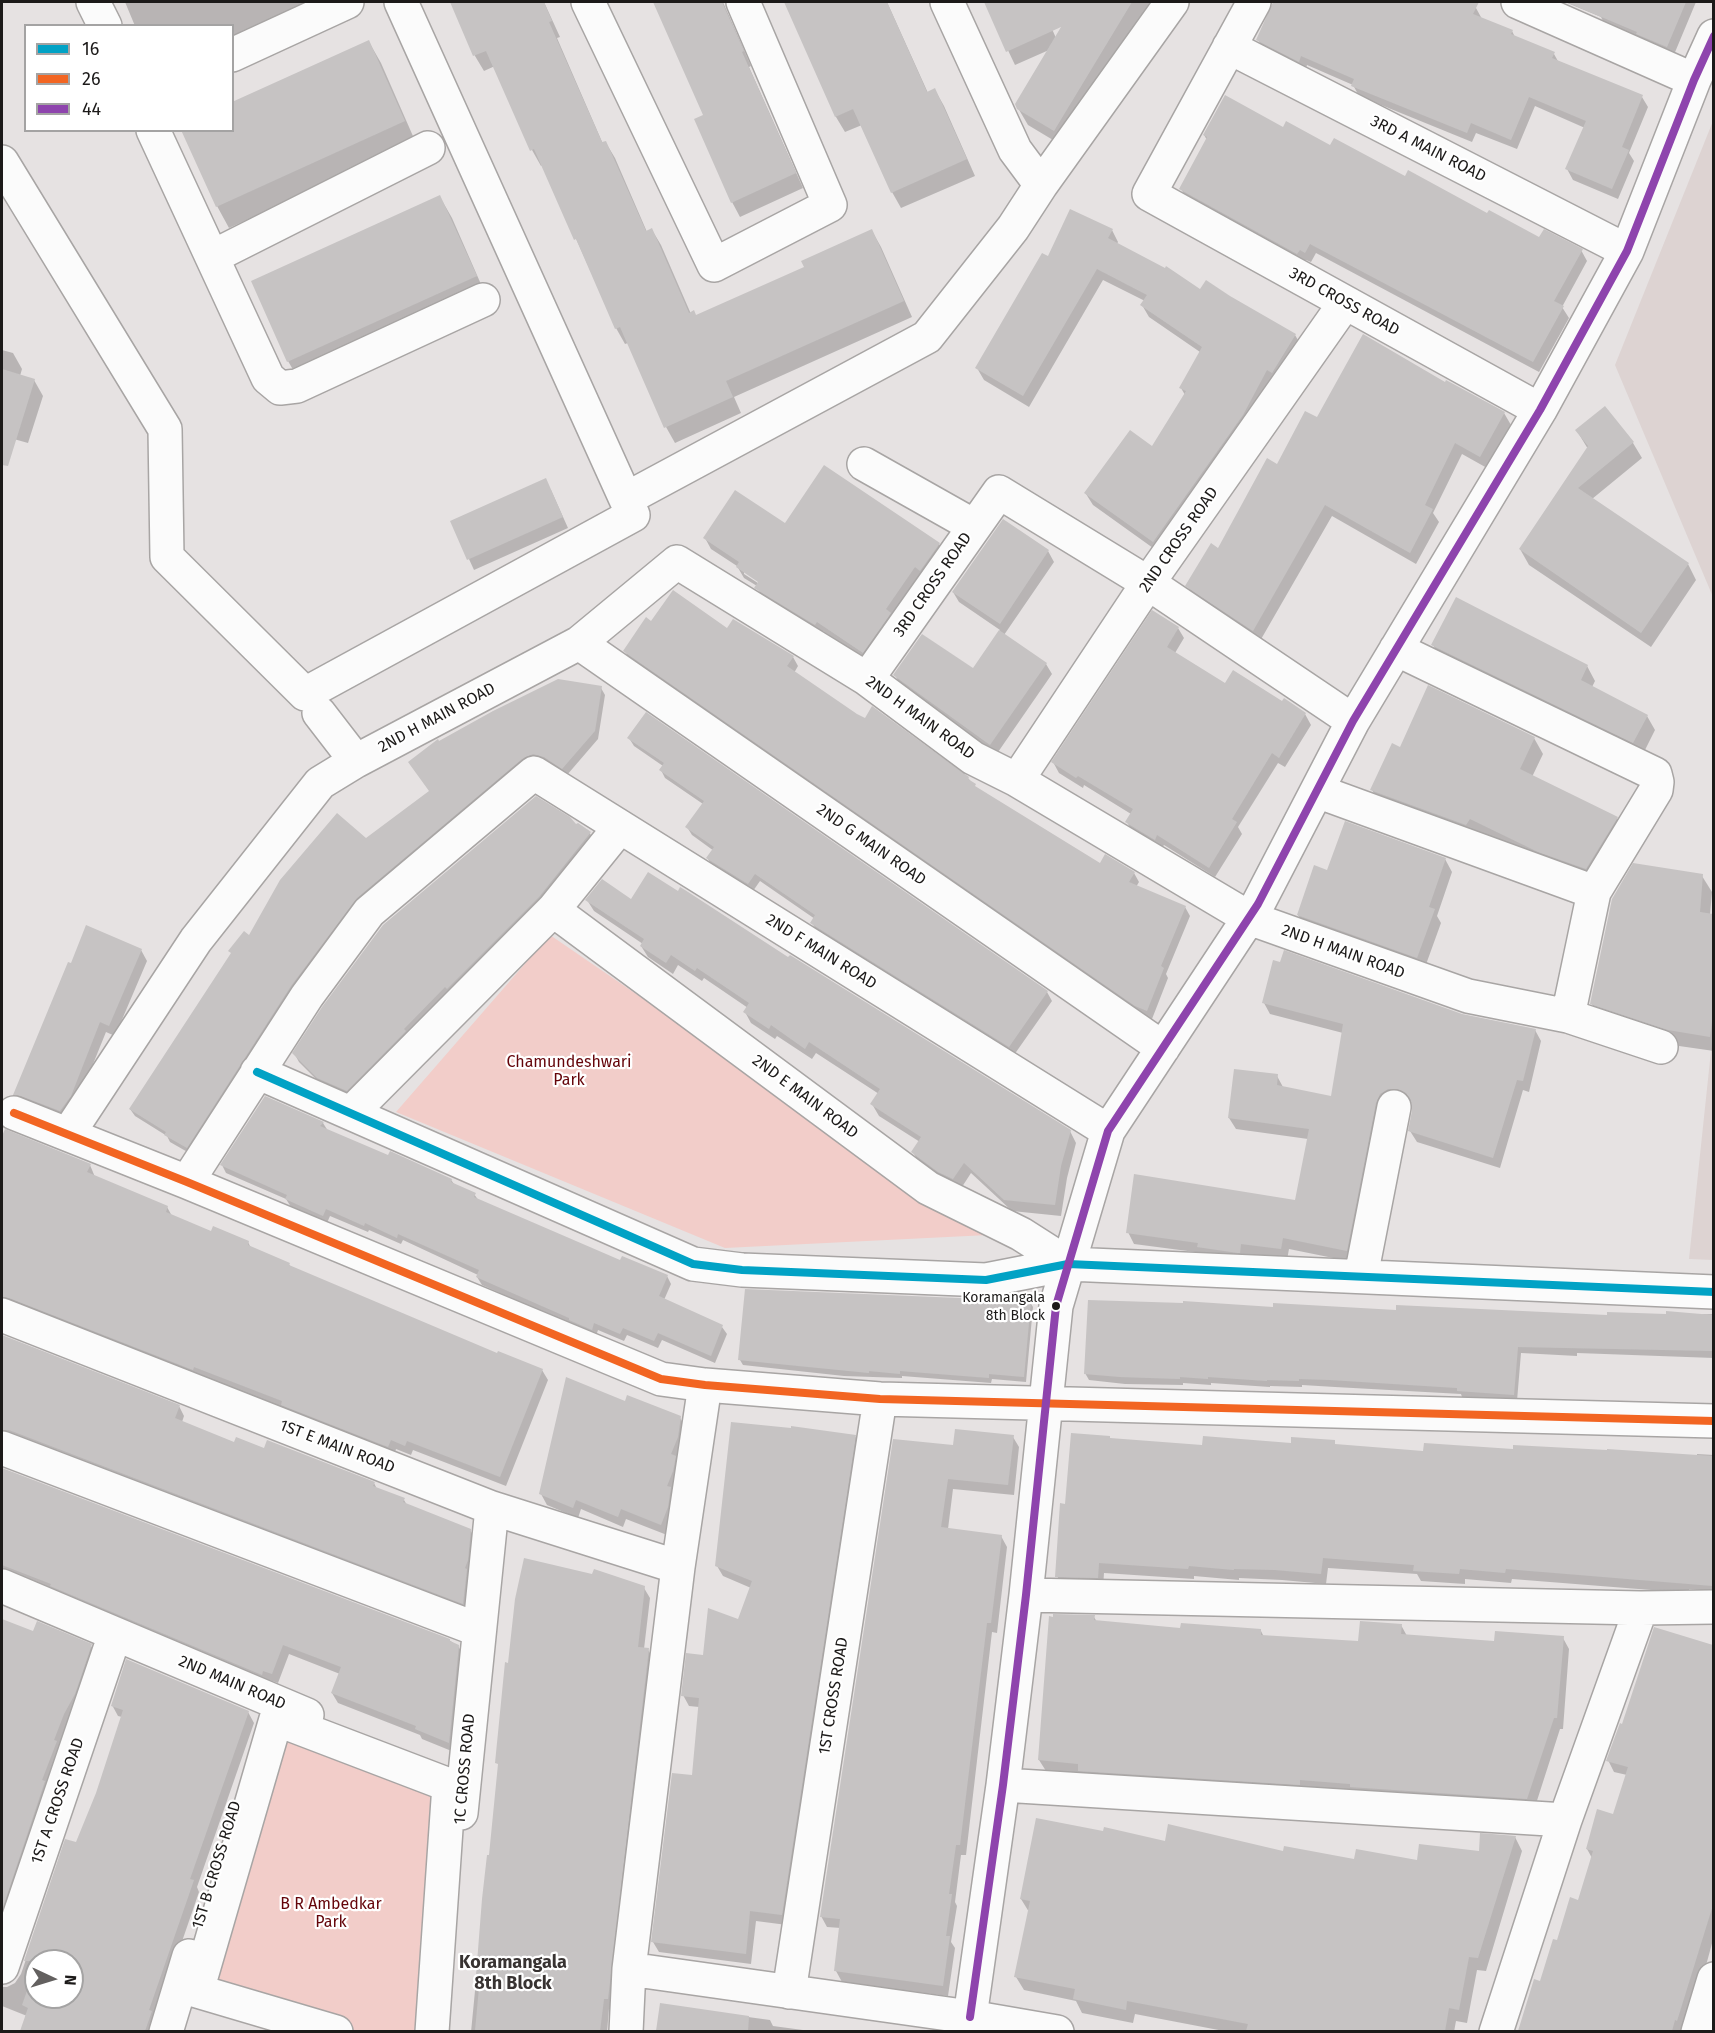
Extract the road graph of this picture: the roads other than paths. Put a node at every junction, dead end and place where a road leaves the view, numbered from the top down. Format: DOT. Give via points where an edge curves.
graph roads {
  1 [pos="93,2"];
  2 [pos="347,2"];
  3 [pos="401,2"];
  4 [pos="588,2"];
  5 [pos="743,2"];
  6 [pos="947,2"];
  7 [pos="1172,2"];
  8 [pos="1254,2"];
  9 [pos="1518,2"];
  10 [pos="104,24"];
  11 [pos="1713,36"];
  12 [pos="1229,47"];
  13 [pos="234,54"];
  14 [pos="1694,80"];
  15 [pos="154,132"];
  16 [pos="428,148"];
  17 [pos="2,162"];
  18 [pos="1041,185"];
  19 [pos="1627,251"];
  20 [pos="212,257"];
  21 [pos="483,300"];
  22 [pos="1345,303"];
  23 [pos="1540,410"];
  24 [pos="864,464"];
  25 [pos="626,499"];
  26 [pos="974,526"];
  27 [pos="1148,583"];
  28 [pos="579,643"];
  29 [pos="1396,649"];
  30 [pos="867,679"];
  31 [pos="319,713"];
  32 [pos="1353,721"];
  33 [pos="356,761"];
  34 [pos="1017,780"];
  35 [pos="1317,791"];
  36 [pos="620,827"];
  37 [pos="1594,892"];
  38 [pos="554,909"];
  39 [pos="1249,918"];
  40 [pos="1568,1016"];
  41 [pos="1661,1047"];
  42 [pos="1163,1048"];
  43 [pos="257,1072"];
  44 [pos="1394,1107"];
  45 [pos="14,1113"];
  46 [pos="351,1113"];
  47 [pos="1108,1131"];
  48 [pos="68,1134"];
  49 [pos="187,1182"];
  50 [pos="1068,1264"];
  51 [pos="1361,1276"];
  52 [pos="1713,1292"];
  53 [pos="2,1315"];
  54 [pos="705,1385"];
  55 [pos="880,1399"];
  56 [pos="1045,1402"];
  57 [pos="1713,1421"];
  58 [pos="2,1448"];
  59 [pos="492,1508"];
  60 [pos="678,1566"];
  61 [pos="2,1586"];
  62 [pos="1026,1595"];
  63 [pos="1713,1607"];
  64 [pos="1641,1608"];
  65 [pos="479,1630"];
  66 [pos="115,1634"];
  67 [pos="267,1698"];
  68 [pos="463,1780"];
  69 [pos="1003,1785"];
  70 [pos="1565,1821"];
  71 [pos="2,1967"];
  72 [pos="629,1969"];
  73 [pos="1713,1979"];
  74 [pos="789,1992"];
  75 [pos="170,2017"];
  76 [pos="970,2017"];
  77 [pos="262,2031"];
  78 [pos="336,2031"];
  79 [pos="432,2031"];
  80 [pos="446,2031"];
  81 [pos="626,2031"];
  82 [pos="1057,2031"];
  83 [pos="1496,2031"];
  84 [pos="1698,2031"];
  1 -- 10 [label="street"];
  2 -- 13 [label="street"];
  3 -- 25 [label="street"];
  4 -- 5 [label="street" via="714,266 831,205"];
  6 -- 18 [label="street" via="1015,150"];
  7 -- 18 [label="street"];
  8 -- 12 [label="street"];
  9 -- 14 [label="street"];
  11 -- 14 [label="street"];
  12 -- 19 [label="street, 3RD A MAIN ROAD"];
  12 -- 22 [label="street, 3RD CROSS ROAD" via="1149,194"];
  14 -- 19 [label="street"];
  15 -- 20 [label="street"];
  16 -- 20 [label="street"];
  17 -- 25 [label="street" via="165,429 167,557 305,694 633,515"];
  18 -- 25 [label="street" via="1013,228 927,338"];
  19 -- 23 [label="street"];
  20 -- 21 [label="street" via="268,378 280,388 297,386"];
  22 -- 23 [label="street, 3RD CROSS ROAD"];
  22 -- 27 [label="street, 2ND CROSS ROAD"];
  23 -- 29 [label="street"];
  24 -- 26 [label="street"];
  26 -- 27 [label="street, 3RD CROSS ROAD" via="999,492"];
  26 -- 30 [label="street, 3RD CROSS ROAD"];
  27 -- 32 [label="street"];
  27 -- 34 [label="street, 2ND CROSS ROAD"];
  28 -- 30 [label="street, 2ND H MAIN ROAD" via="677,562"];
  28 -- 33 [label="street, 2ND H MAIN ROAD"];
  28 -- 42 [label="street, 2ND G MAIN ROAD"];
  29 -- 32 [label="street"];
  29 -- 37 [label="street" via="1655,774 1656,790"];
  30 -- 34 [label="street, 2ND H MAIN ROAD" via="973,758"];
  31 -- 33 [label="street"];
  32 -- 35 [label="street"];
  33 -- 48 [label="street, 2ND H MAIN ROAD" via="320,783 196,940"];
  34 -- 39 [label="street, 2ND H MAIN ROAD"];
  35 -- 37 [label="street"];
  35 -- 39 [label="street"];
  36 -- 38 [label="street"];
  36 -- 43 [label="street, 2ND F MAIN ROAD" via="534,773 369,912"];
  36 -- 47 [label="street, 2ND F MAIN ROAD"];
  37 -- 40 [label="street"];
  38 -- 46 [label="street"];
  38 -- 50 [label="street, 2ND E MAIN ROAD" via="928,1188 1021,1234"];
  39 -- 40 [label="street, 2ND H MAIN ROAD" via="1468,996"];
  39 -- 42 [label="street"];
  40 -- 41 [label="street, 2ND H MAIN ROAD"];
  42 -- 47 [label="street"];
  43 -- 46 [label="street"];
  43 -- 49 [label="street"];
  44 -- 51 [label="street"];
  45 -- 48 [label="street"];
  46 -- 50 [label="street" via="693,1264 742,1270 986,1280"];
  47 -- 50 [label="street"];
  48 -- 49 [label="street"];
  49 -- 54 [label="street" via="661,1379"];
  50 -- 51 [label="street"];
  50 -- 56 [label="street" via="1056,1306"];
  51 -- 52 [label="street"];
  53 -- 59 [label="street, 1ST E MAIN ROAD"];
  54 -- 55 [label="street"];
  54 -- 60 [label="street"];
  55 -- 56 [label="street"];
  55 -- 74 [label="street, 1ST CROSS ROAD"];
  56 -- 57 [label="street"];
  56 -- 62 [label="street"];
  58 -- 65 [label="street"];
  59 -- 60 [label="street, 1ST E MAIN ROAD"];
  59 -- 65 [label="street, 1C CROSS ROAD"];
  60 -- 72 [label="street"];
  61 -- 66 [label="street, 2ND MAIN ROAD"];
  62 -- 64 [label="street"];
  62 -- 69 [label="street"];
  63 -- 64 [label="street"];
  64 -- 70 [label="street"];
  65 -- 68 [label="street, 1C CROSS ROAD"];
  66 -- 67 [label="street, 2ND MAIN ROAD"];
  66 -- 71 [label="street, 1ST A CROSS ROAD"];
  67 -- 68 [label="street, 2ND MAIN ROAD"];
  67 -- 75 [label="street, 1ST B CROSS ROAD"];
  68 -- 80 [label="street, 1C CROSS ROAD"];
  69 -- 70 [label="street"];
  69 -- 76 [label="street"];
  70 -- 83 [label="street"];
  72 -- 74 [label="street"];
  72 -- 81 [label="street"];
  73 -- 84 [label="street"];
  74 -- 76 [label="street"];
  75 -- 77 [label="street"];
  76 -- 82 [label="street"];
  78 -- 79 [label="street" via="197,1991 276,1719 449,1785"];
}
